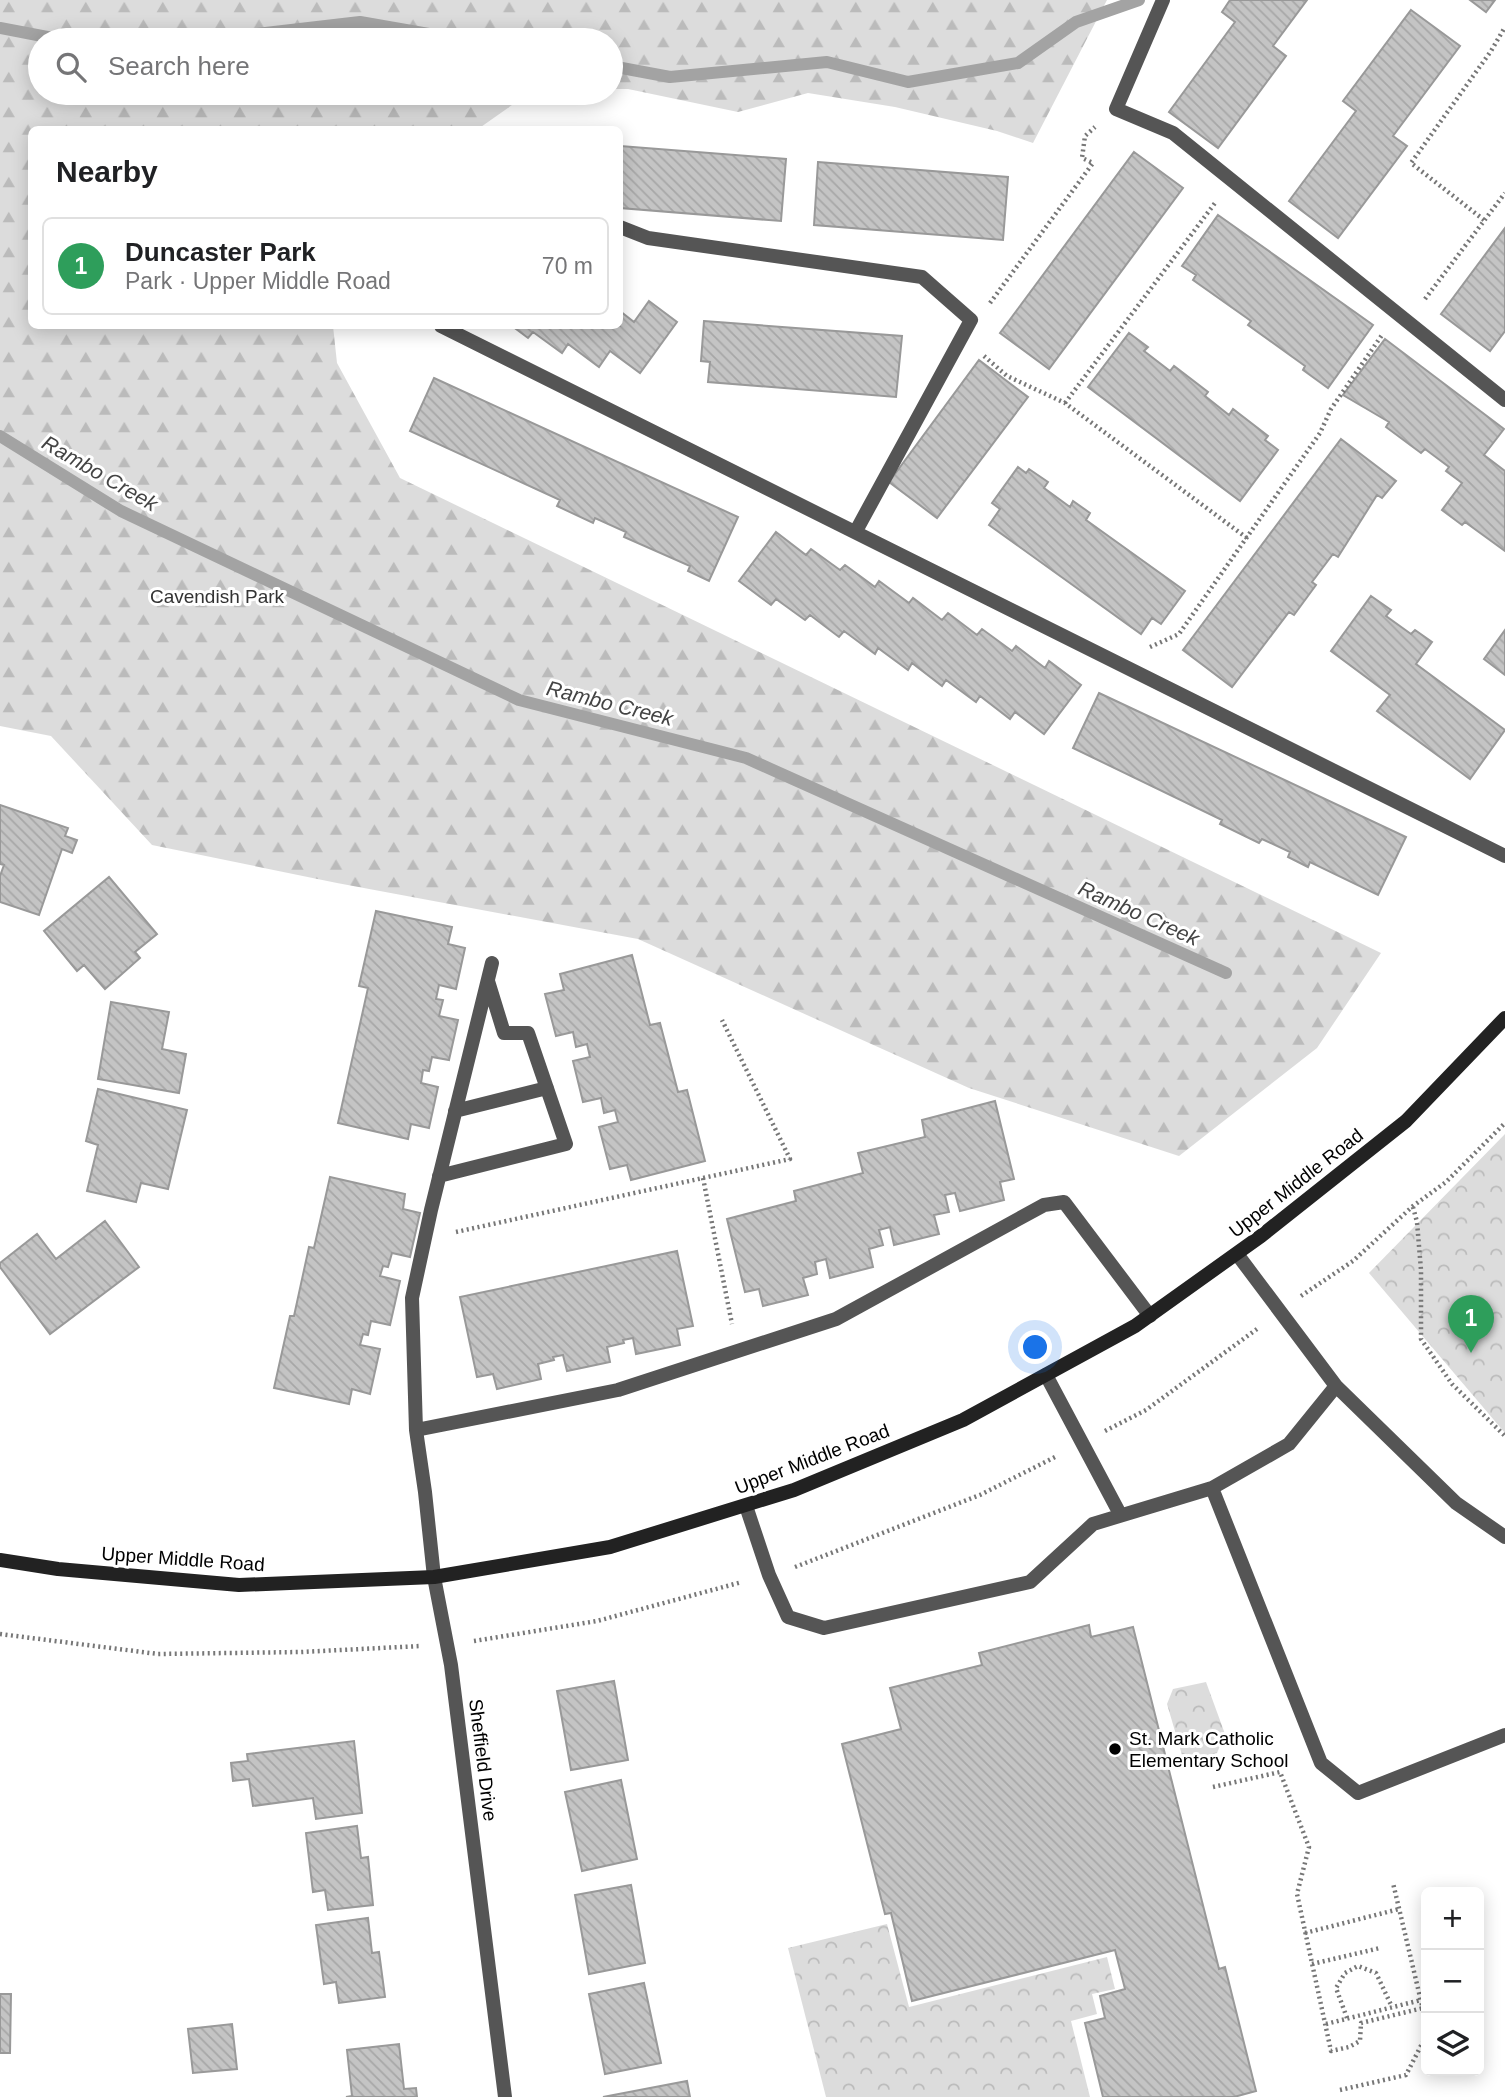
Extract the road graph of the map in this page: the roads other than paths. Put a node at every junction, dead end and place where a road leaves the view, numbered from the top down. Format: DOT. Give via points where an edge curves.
graph roads {
  1 [pos="1163,0"];
  2 [pos="623,228"];
  3 [pos="447,329"];
  4 [pos="1505,400"];
  5 [pos="856,531"];
  6 [pos="1505,856"];
  7 [pos="492,963"];
  8 [pos="487,980"];
  9 [pos="1505,1018"];
  10 [pos="547,1088"];
  11 [pos="455,1111"];
  12 [pos="439,1177"];
  13 [pos="1237,1254"];
  14 [pos="1150,1316"];
  15 [pos="1046,1375"];
  16 [pos="1336,1386"];
  17 [pos="416,1430"];
  18 [pos="1212,1488"];
  19 [pos="746,1506"];
  20 [pos="1119,1514"];
  21 [pos="1505,1537"];
  22 [pos="0,1560"];
  23 [pos="434,1577"];
  24 [pos="1505,1735"];
  25 [pos="505,2097"];
  1 -- 4 [label="street" via="1116,109 1172,133"];
  2 -- 5 [label="street" via="648,238 922,277 971,320"];
  3 -- 5 [label="street"];
  5 -- 6 [label="street"];
  7 -- 8 [label="street, Sheffield Drive"];
  8 -- 10 [label="street" via="504,1033 528,1033"];
  8 -- 11 [label="street, Sheffield Drive"];
  9 -- 13 [label="main road, Upper Middle Road" via="1406,1121"];
  10 -- 11 [label="street"];
  10 -- 12 [label="street" via="566,1144"];
  11 -- 12 [label="street, Sheffield Drive"];
  12 -- 17 [label="street, Sheffield Drive" via="412,1298"];
  13 -- 14 [label="main road, Upper Middle Road"];
  13 -- 16 [label="street"];
  14 -- 15 [label="main road, Upper Middle Road"];
  14 -- 17 [label="street" via="1064,1202 1044,1205 836,1319 618,1390"];
  15 -- 19 [label="main road, Upper Middle Road" via="963,1420"];
  15 -- 20 [label="street"];
  16 -- 18 [label="street" via="1289,1444"];
  16 -- 21 [label="street" via="1456,1503"];
  17 -- 23 [label="street, Sheffield Drive"];
  18 -- 20 [label="street"];
  18 -- 24 [label="street" via="1321,1763 1359,1793"];
  19 -- 20 [label="street" via="788,1617 824,1628 1030,1582 1093,1524"];
  19 -- 23 [label="main road, Upper Middle Road" via="610,1547"];
  22 -- 23 [label="main road, Upper Middle Road" via="239,1585"];
  23 -- 25 [label="street, Sheffield Drive" via="451,1665"];
}
